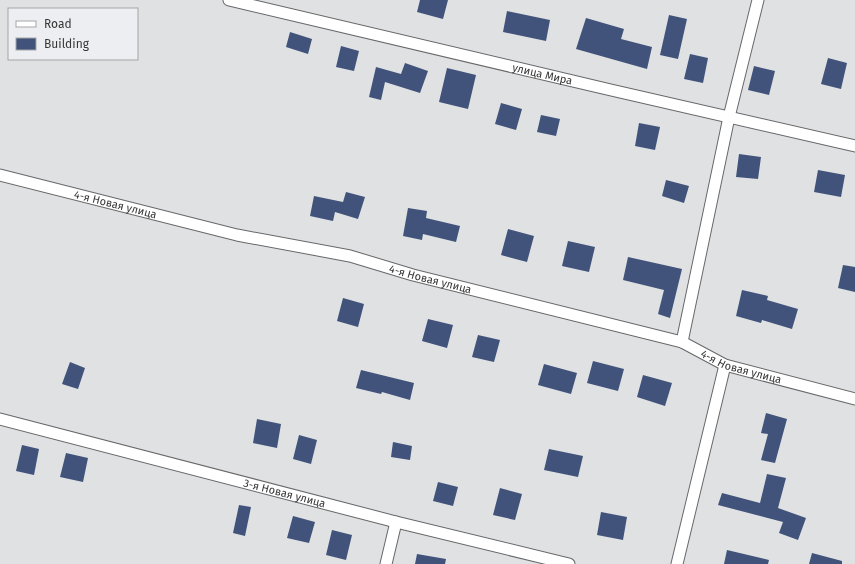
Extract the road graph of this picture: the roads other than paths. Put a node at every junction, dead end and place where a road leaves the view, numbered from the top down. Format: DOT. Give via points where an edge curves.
graph roads {
  1 [pos="229,0"];
  2 [pos="758,0"];
  3 [pos="729,117"];
  4 [pos="855,146"];
  5 [pos="0,175"];
  6 [pos="682,342"];
  7 [pos="725,365"];
  8 [pos="855,399"];
  9 [pos="0,419"];
  10 [pos="396,522"];
  11 [pos="386,564"];
  12 [pos="569,564"];
  13 [pos="677,564"];
  1 -- 3 [label="street, улица Мира"];
  2 -- 3 [label="street"];
  3 -- 4 [label="street, улица Мира"];
  3 -- 6 [label="street"];
  5 -- 6 [label="street, 4-я Новая улица" via="237,235 350,256 413,275"];
  6 -- 7 [label="street, 4-я Новая улица"];
  7 -- 8 [label="street, 4-я Новая улица"];
  7 -- 13 [label="street"];
  9 -- 10 [label="street, 3-я Новая улица"];
  10 -- 11 [label="street"];
  10 -- 12 [label="street, 3-я Новая улица"];
}
